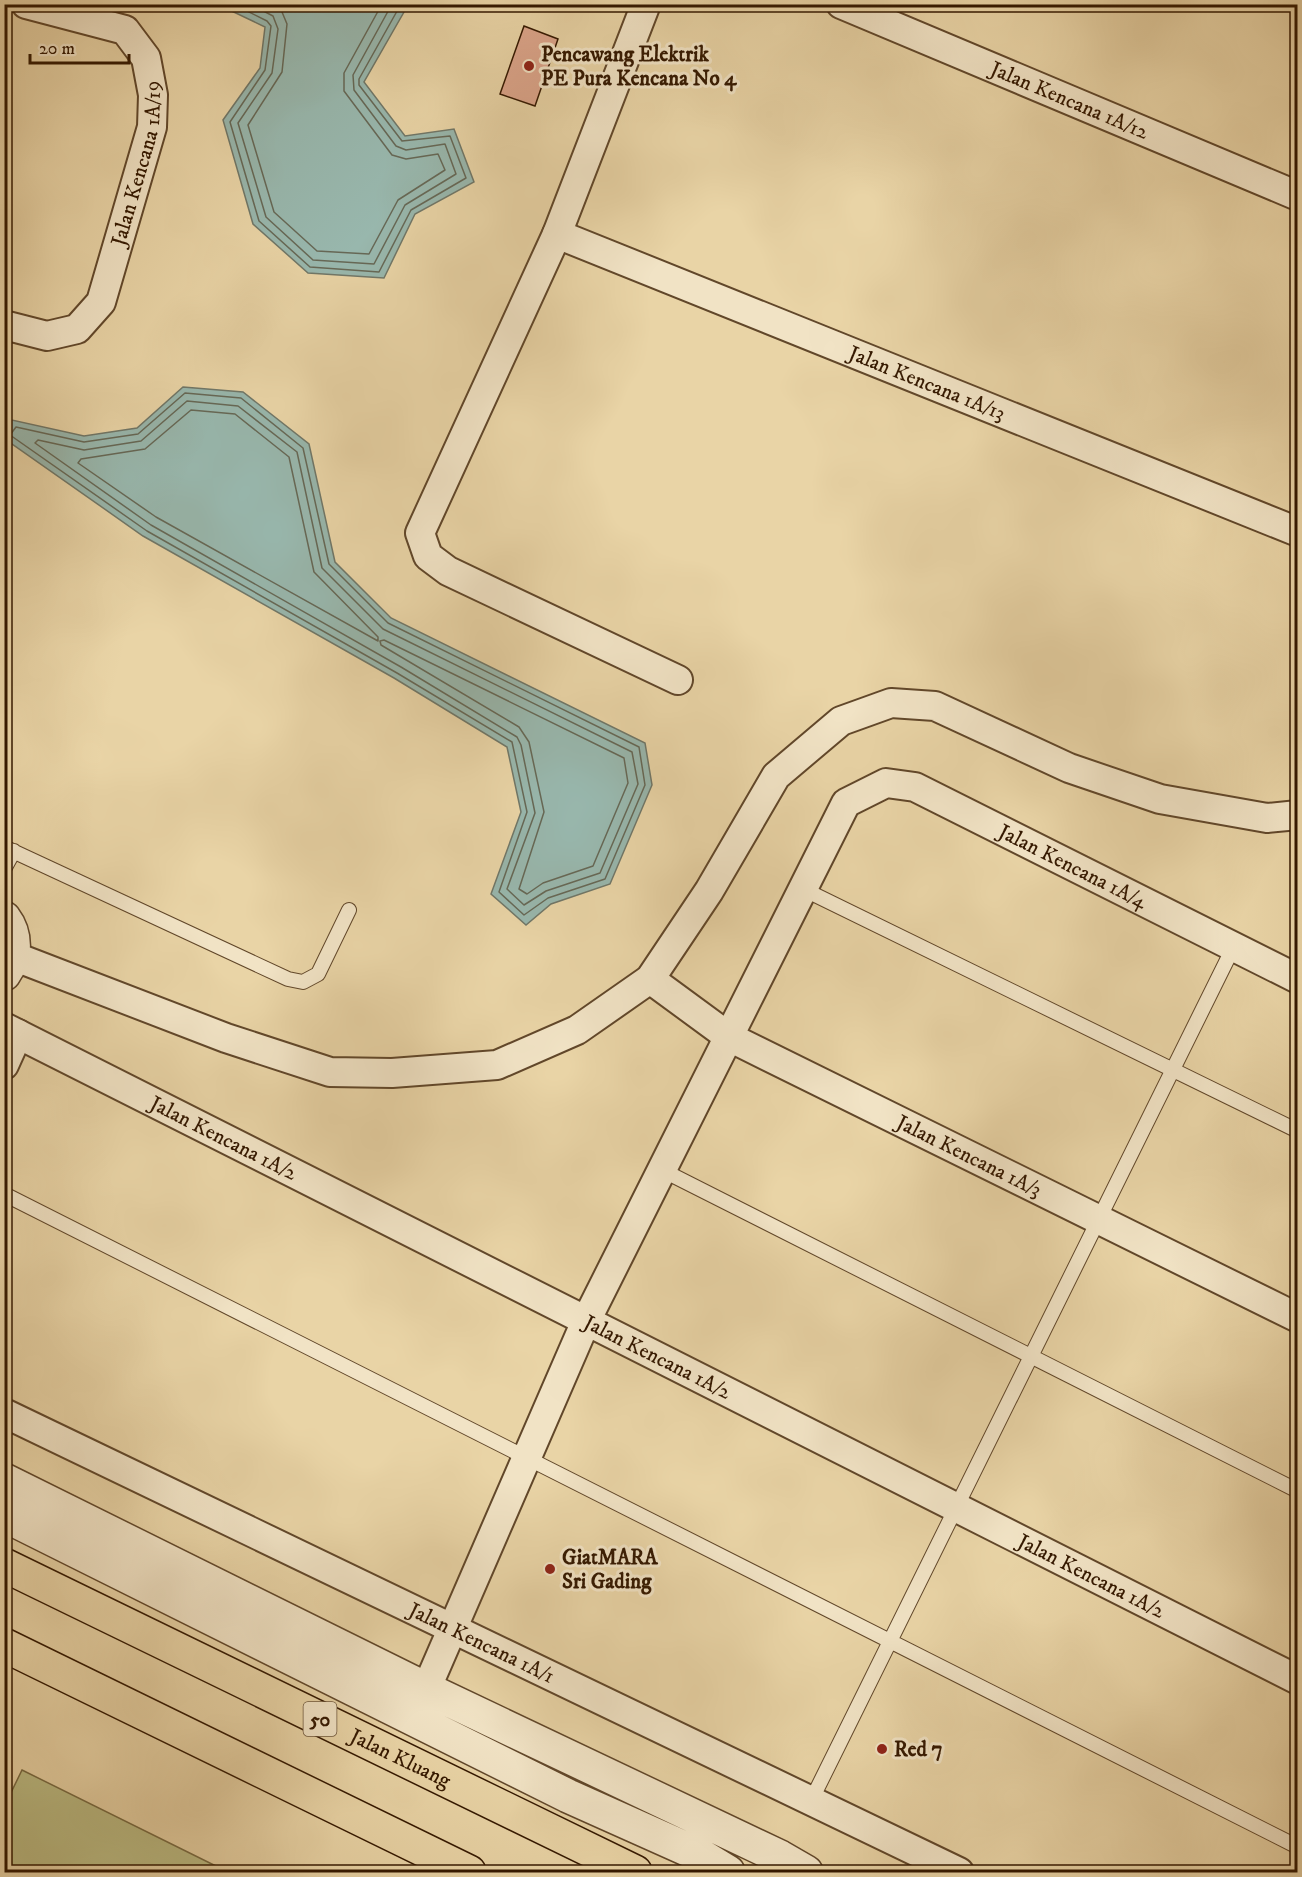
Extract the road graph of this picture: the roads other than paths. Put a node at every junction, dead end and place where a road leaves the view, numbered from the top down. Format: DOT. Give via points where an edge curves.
graph roads {
  1 [pos="26,4"];
  2 [pos="646,4"];
  3 [pos="841,4"];
  4 [pos="1298,195"];
  5 [pos="557,234"];
  6 [pos="4,325"];
  7 [pos="1298,532"];
  8 [pos="678,680"];
  9 [pos="1298,815"];
  10 [pos="9,849"];
  11 [pos="4,869"];
  12 [pos="803,889"];
  13 [pos="349,909"];
  14 [pos="4,918"];
  15 [pos="1233,948"];
  16 [pos="9,965"];
  17 [pos="650,979"];
  18 [pos="1298,979"];
  19 [pos="11,1031"];
  20 [pos="729,1037"];
  21 [pos="4,1065"];
  22 [pos="1173,1070"];
  23 [pos="1298,1131"];
  24 [pos="662,1170"];
  25 [pos="4,1194"];
  26 [pos="1099,1220"];
  27 [pos="1298,1318"];
  28 [pos="586,1321"];
  29 [pos="1031,1356"];
  30 [pos="4,1413"];
  31 [pos="526,1458"];
  32 [pos="4,1480"];
  33 [pos="1298,1491"];
  34 [pos="956,1507"];
  35 [pos="4,1515"];
  36 [pos="4,1565"];
  37 [pos="451,1629"];
  38 [pos="890,1641"];
  39 [pos="4,1645"];
  40 [pos="1298,1680"];
  41 [pos="426,1689"];
  42 [pos="413,1720"];
  43 [pos="810,1803"];
  44 [pos="1298,1847"];
  45 [pos="469,1872"];
  46 [pos="635,1872"];
  47 [pos="728,1872"];
  48 [pos="806,1872"];
  49 [pos="959,1872"];
  1 -- 6 [label="street, Jalan Kencana 1A/19" via="125,30 146,58 153,95 152,127 101,302 77,329 47,336"];
  2 -- 5 [label="street"];
  3 -- 4 [label="street, Jalan Kencana 1A/12"];
  5 -- 7 [label="street, Jalan Kencana 1A/13"];
  5 -- 8 [label="street" via="420,533 428,556 448,572"];
  9 -- 17 [label="street" via="1267,818 1160,799 1069,768 935,706 891,703 841,721 776,776 709,891"];
  10 -- 11 [label="lane"];
  10 -- 13 [label="lane" via="288,979 303,982 318,974"];
  12 -- 15 [label="street, Jalan Kencana 1A/4" via="846,803 886,783 915,787"];
  12 -- 20 [label="street"];
  12 -- 22 [label="lane"];
  14 -- 16 [label="street" via="14,940"];
  15 -- 18 [label="street, Jalan Kencana 1A/4"];
  15 -- 22 [label="lane"];
  16 -- 17 [label="street" via="330,1072 392,1073 497,1065 577,1030"];
  17 -- 20 [label="street, Jalan Kencana 1A/3"];
  19 -- 21 [label="street"];
  19 -- 28 [label="street, Jalan Kencana 1A/2"];
  20 -- 24 [label="street"];
  20 -- 26 [label="street, Jalan Kencana 1A/3"];
  22 -- 23 [label="lane"];
  22 -- 26 [label="lane"];
  24 -- 28 [label="street"];
  24 -- 29 [label="lane"];
  25 -- 31 [label="lane"];
  26 -- 27 [label="street, Jalan Kencana 1A/3"];
  26 -- 29 [label="lane"];
  28 -- 31 [label="street"];
  28 -- 34 [label="street, Jalan Kencana 1A/2"];
  29 -- 33 [label="lane"];
  29 -- 34 [label="lane"];
  30 -- 37 [label="street, Jalan Kencana 1A/1"];
  31 -- 37 [label="street"];
  31 -- 38 [label="lane"];
  32 -- 41 [label="street"];
  34 -- 38 [label="lane"];
  34 -- 40 [label="street, Jalan Kencana 1A/2"];
  35 -- 42 [label="street"];
  36 -- 46 [label="highway, Jalan Kluang / 50"];
  37 -- 41 [label="street"];
  37 -- 43 [label="street, Jalan Kencana 1A/1"];
  38 -- 43 [label="lane"];
  38 -- 44 [label="lane"];
  39 -- 45 [label="highway"];
  41 -- 42 [label="street"];
  41 -- 48 [label="street"];
  42 -- 47 [label="street" via="700,1855"];
  43 -- 49 [label="street, Jalan Kencana 1A/1"];
}
